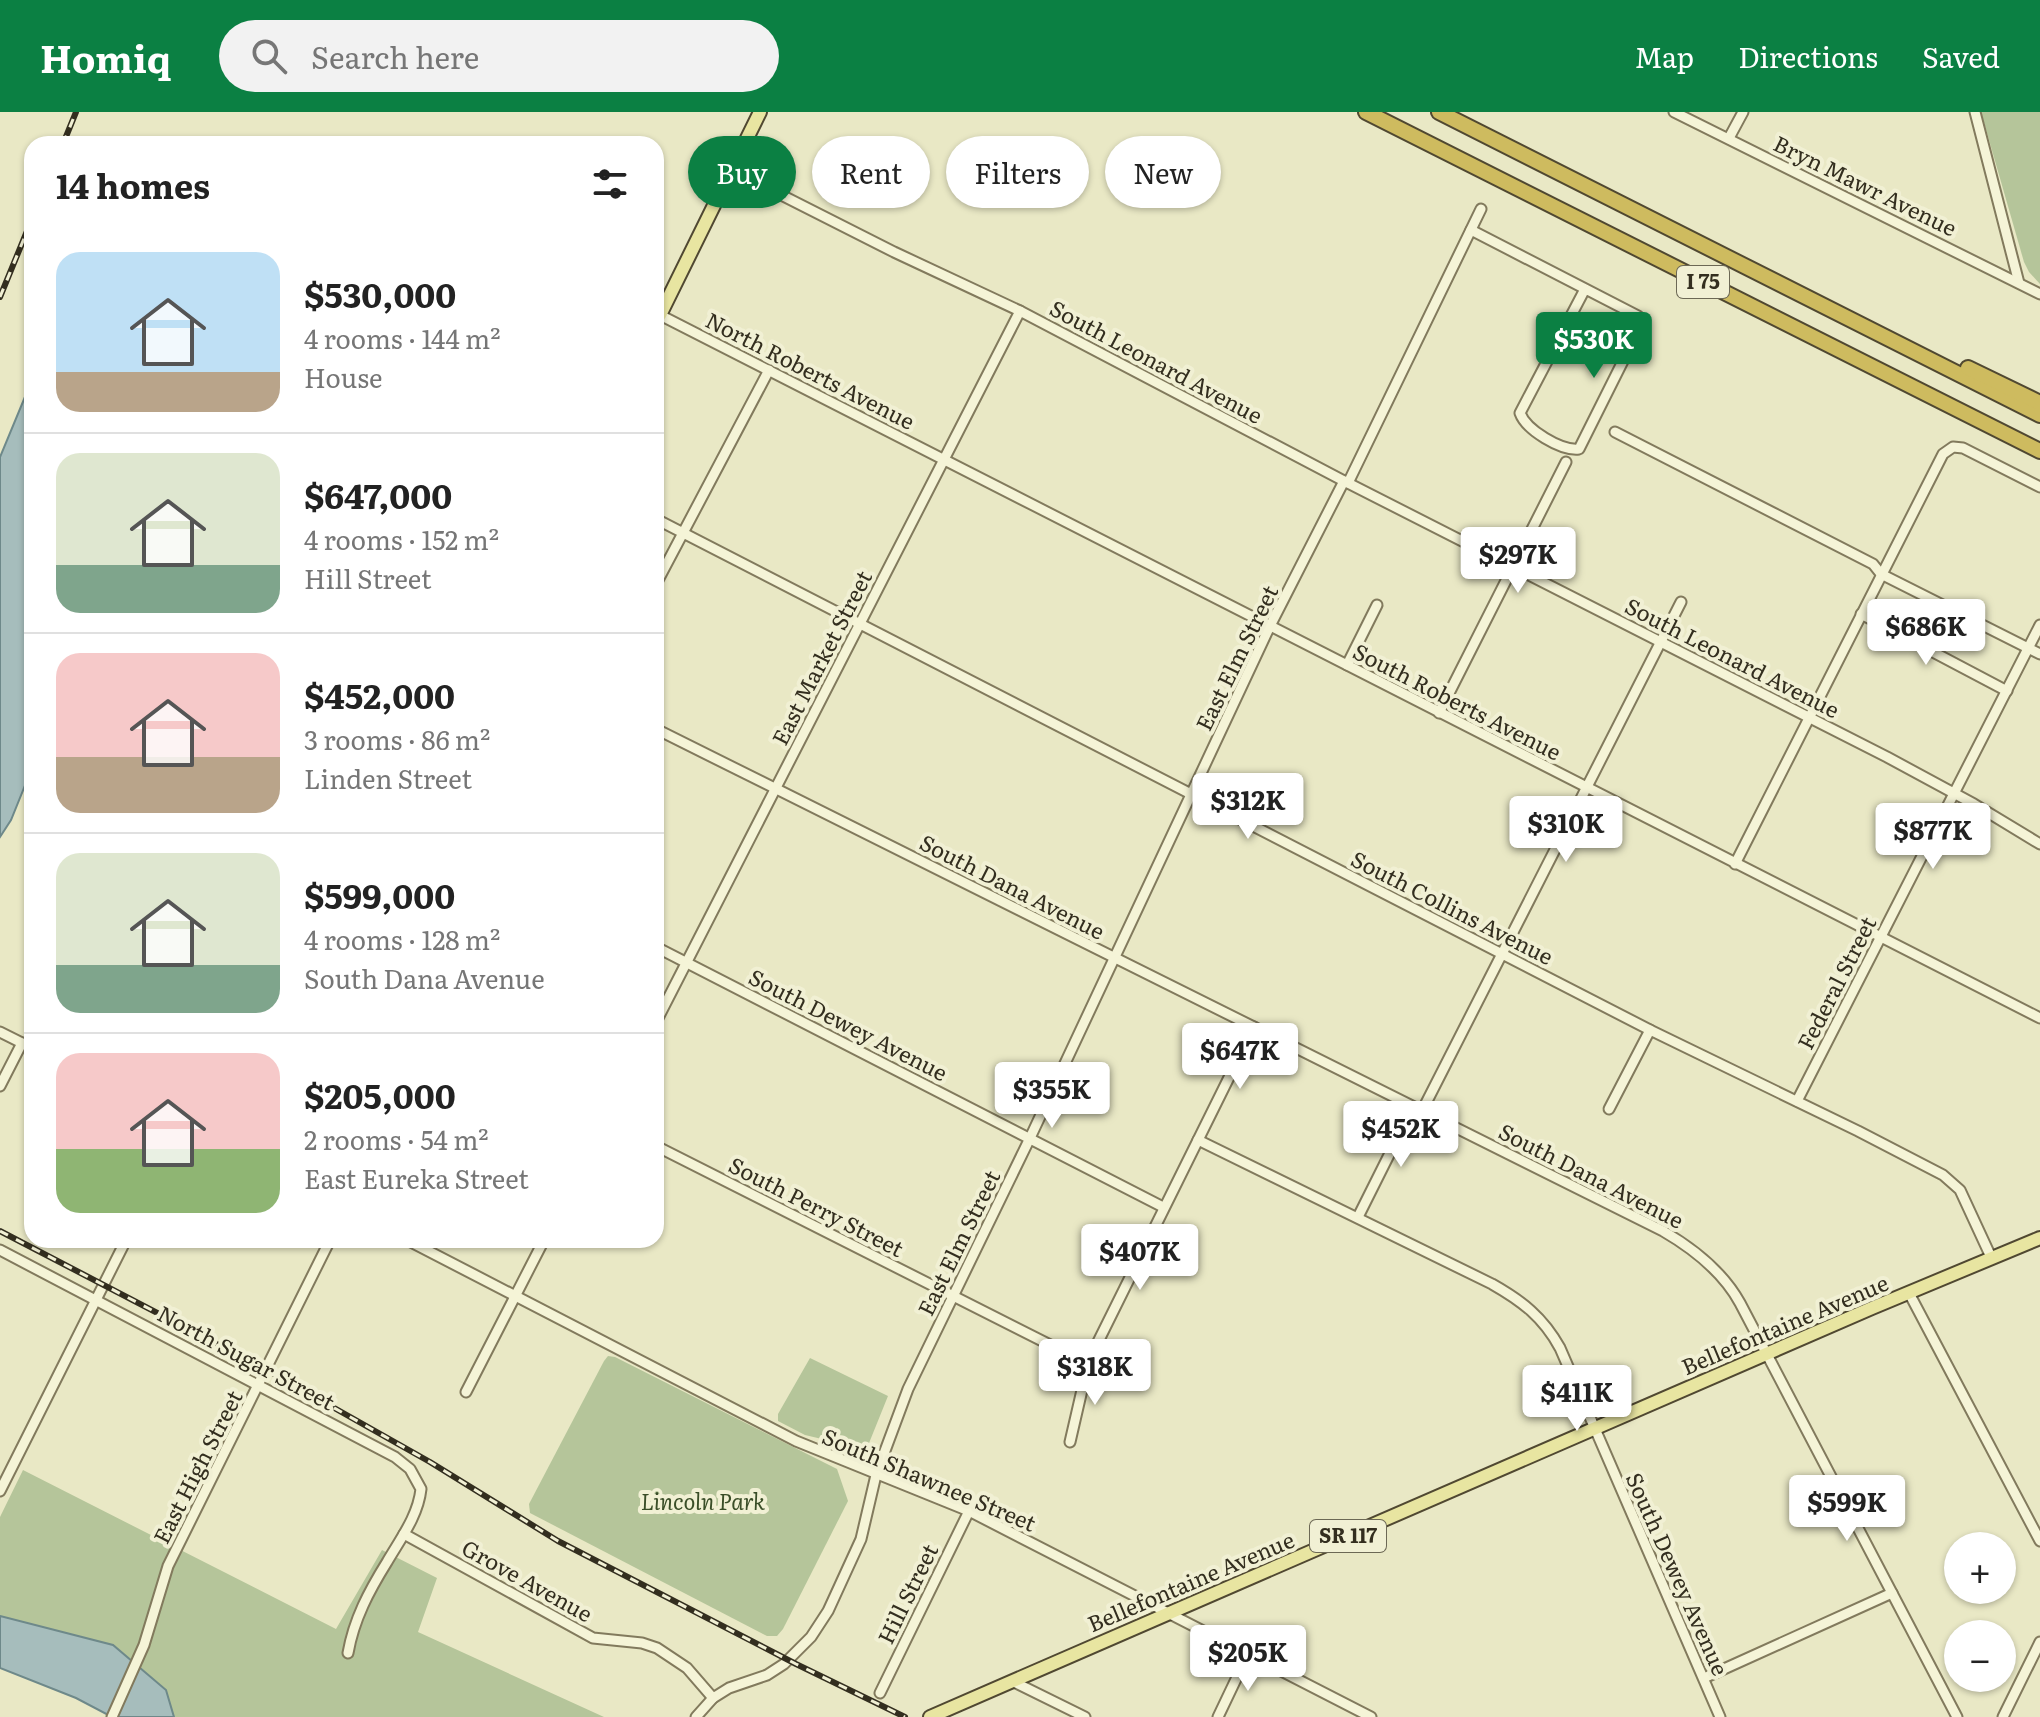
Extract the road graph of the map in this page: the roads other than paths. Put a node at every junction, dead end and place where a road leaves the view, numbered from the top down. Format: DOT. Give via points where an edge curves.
graph roads {
  1 [pos="760,112"];
  2 [pos="1366,112"];
  3 [pos="1439,112"];
  4 [pos="1674,112"];
  5 [pos="1743,112"];
  6 [pos="1975,112"];
  7 [pos="748,136"];
  8 [pos="1729,138"];
  9 [pos="796,202"];
  10 [pos="713,208"];
  11 [pos="1481,209"];
  12 [pos="1644,216"];
  13 [pos="1471,230"];
  14 [pos="2019,283"];
  15 [pos="1585,289"];
  16 [pos="2040,294"];
  17 [pos="664,307"];
  18 [pos="1020,311"];
  19 [pos="664,322"];
  20 [pos="769,370"];
  21 [pos="1913,387"];
  22 [pos="2040,403"];
  23 [pos="2040,415"];
  24 [pos="1615,432"];
  25 [pos="2040,451"];
  26 [pos="944,460"];
  27 [pos="2040,460"];
  28 [pos="1566,462"];
  29 [pos="1346,482"];
  30 [pos="2040,487"];
  31 [pos="664,523"];
  32 [pos="683,532"];
  33 [pos="1513,567"];
  34 [pos="664,569"];
  35 [pos="1881,574"];
  36 [pos="1681,602"];
  37 [pos="1377,605"];
  38 [pos="1861,614"];
  39 [pos="860,623"];
  40 [pos="2040,625"];
  41 [pos="1270,626"];
  42 [pos="1660,643"];
  43 [pos="2028,648"];
  44 [pos="2040,654"];
  45 [pos="1347,665"];
  46 [pos="2007,691"];
  47 [pos="1439,713"];
  48 [pos="1809,717"];
  49 [pos="664,733"];
  50 [pos="1587,788"];
  51 [pos="775,789"];
  52 [pos="1192,794"];
  53 [pos="1954,794"];
  54 [pos="2040,844"];
  55 [pos="1735,864"];
  56 [pos="1881,938"];
  57 [pos="664,951"];
  58 [pos="1502,954"];
  59 [pos="1114,958"];
  60 [pos="686,962"];
  61 [pos="664,1006"];
  62 [pos="2040,1018"];
  63 [pos="1254,1027"];
  64 [pos="1650,1030"];
  65 [pos="0,1032"];
  66 [pos="22,1043"];
  67 [pos="0,1086"];
  68 [pos="1797,1101"];
  69 [pos="1418,1109"];
  70 [pos="1609,1109"];
  71 [pos="1030,1138"];
  72 [pos="1198,1140"];
  73 [pos="664,1150"];
  74 [pos="1163,1207"];
  75 [pos="1358,1217"];
  76 [pos="2040,1238"];
  77 [pos="122,1248"];
  78 [pos="326,1248"];
  79 [pos="423,1248"];
  80 [pos="540,1248"];
  81 [pos="0,1250"];
  82 [pos="1991,1257"];
  83 [pos="1909,1293"];
  84 [pos="516,1296"];
  85 [pos="953,1296"];
  86 [pos="96,1299"];
  87 [pos="1766,1355"];
  88 [pos="1088,1364"];
  89 [pos="260,1385"];
  90 [pos="466,1392"];
  91 [pos="1594,1430"];
  92 [pos="1070,1442"];
  93 [pos="876,1475"];
  94 [pos="0,1491"];
  95 [pos="969,1511"];
  96 [pos="404,1534"];
  97 [pos="2040,1541"];
  98 [pos="1892,1593"];
  99 [pos="1168,1614"];
  100 [pos="2040,1642"];
  101 [pos="348,1653"];
  102 [pos="1248,1654"];
  103 [pos="1704,1678"];
  104 [pos="1012,1681"];
  105 [pos="880,1693"];
  106 [pos="713,1698"];
  107 [pos="113,1716"];
  108 [pos="696,1717"];
  109 [pos="930,1717"];
  110 [pos="1085,1717"];
  111 [pos="1218,1717"];
  112 [pos="1371,1717"];
  113 [pos="1720,1717"];
  114 [pos="1957,1717"];
  115 [pos="2003,1717"];
  1 -- 7 [label="main road"];
  2 -- 21 [label="highway, I 75"];
  3 -- 12 [label="highway, I 75"];
  4 -- 8 [label="street, Bryn Mawr Avenue"];
  5 -- 8 [label="street"];
  6 -- 14 [label="street"];
  8 -- 14 [label="street, Bryn Mawr Avenue"];
  9 -- 18 [label="street, South Leonard Avenue"];
  10 -- 17 [label="main road"];
  11 -- 13 [label="street, East Elm Street"];
  12 -- 22 [label="highway"];
  12 -- 23 [label="highway, I 75"];
  13 -- 15 [label="street"];
  13 -- 29 [label="street, East Elm Street"];
  14 -- 16 [label="street, Bryn Mawr Avenue"];
  15 -- 15 [label="street" via="1638,316 1641,323 1579,449 1570,450 1531,427 1520,413"];
  18 -- 26 [label="street, East Market Street"];
  18 -- 29 [label="street, South Leonard Avenue"];
  19 -- 20 [label="street, North Roberts Avenue"];
  20 -- 26 [label="street, North Roberts Avenue"];
  20 -- 32 [label="street"];
  21 -- 25 [label="highway, I 75"];
  21 -- 27 [label="highway" via="1949,414"];
  24 -- 35 [label="street" via="1873,564"];
  26 -- 39 [label="street, East Market Street"];
  26 -- 41 [label="street, South Roberts Avenue"];
  28 -- 33 [label="street"];
  29 -- 33 [label="street, South Leonard Avenue"];
  29 -- 41 [label="street, East Elm Street"];
  30 -- 35 [label="street" via="1953,447 1937,464"];
  31 -- 32 [label="street, South Collins Avenue"];
  32 -- 34 [label="street"];
  32 -- 39 [label="street, South Collins Avenue"];
  33 -- 42 [label="street, South Leonard Avenue"];
  33 -- 47 [label="street"];
  35 -- 38 [label="street"];
  35 -- 43 [label="street"];
  36 -- 42 [label="street"];
  37 -- 45 [label="street"];
  38 -- 46 [label="street"];
  38 -- 48 [label="street"];
  39 -- 51 [label="street, East Market Street"];
  39 -- 52 [label="street, South Collins Avenue"];
  40 -- 43 [label="street, Federal Street"];
  41 -- 45 [label="street, South Roberts Avenue"];
  41 -- 52 [label="street, East Elm Street"];
  42 -- 48 [label="street, South Leonard Avenue"];
  42 -- 50 [label="street"];
  43 -- 44 [label="street"];
  43 -- 46 [label="street, Federal Street"];
  45 -- 47 [label="street, South Roberts Avenue"];
  46 -- 53 [label="street, Federal Street"];
  47 -- 50 [label="street, South Roberts Avenue"];
  48 -- 53 [label="street, South Leonard Avenue"];
  48 -- 55 [label="street"];
  49 -- 51 [label="street, South Dana Avenue"];
  50 -- 55 [label="street, South Roberts Avenue"];
  50 -- 58 [label="street"];
  51 -- 59 [label="street, South Dana Avenue"];
  51 -- 60 [label="street, East Market Street"];
  52 -- 58 [label="street, South Collins Avenue"];
  52 -- 59 [label="street, East Elm Street"];
  53 -- 54 [label="street, South Leonard Avenue"];
  53 -- 56 [label="street, Federal Street"];
  55 -- 56 [label="street, South Roberts Avenue"];
  56 -- 62 [label="street, South Roberts Avenue"];
  56 -- 68 [label="street, Federal Street"];
  57 -- 60 [label="street, South Dewey Avenue"];
  58 -- 64 [label="street, South Collins Avenue"];
  58 -- 69 [label="street"];
  59 -- 63 [label="street, South Dana Avenue"];
  59 -- 71 [label="street, East Elm Street"];
  60 -- 61 [label="street, East Market Street"];
  60 -- 71 [label="street, South Dewey Avenue"];
  63 -- 69 [label="street, South Dana Avenue"];
  63 -- 72 [label="street"];
  64 -- 68 [label="street, South Collins Avenue"];
  64 -- 70 [label="street"];
  65 -- 66 [label="street"];
  66 -- 67 [label="street"];
  68 -- 82 [label="street, South Collins Avenue" via="1953,1182"];
  69 -- 75 [label="street"];
  69 -- 87 [label="street, South Dana Avenue" via="1680,1241 1733,1289"];
  71 -- 74 [label="street, South Dewey Avenue"];
  71 -- 85 [label="street, East Elm Street"];
  72 -- 74 [label="street"];
  72 -- 75 [label="street, South Dewey Avenue"];
  73 -- 85 [label="street, South Perry Street"];
  74 -- 88 [label="street"];
  75 -- 91 [label="street, South Dewey Avenue" via="1531,1308 1560,1348"];
  76 -- 82 [label="main road, Bellefontaine Avenue / SR 117"];
  77 -- 86 [label="street"];
  78 -- 89 [label="street, East High Street"];
  79 -- 84 [label="street, South Shawnee Street"];
  80 -- 84 [label="street"];
  81 -- 86 [label="street, North Sugar Street"];
  82 -- 83 [label="main road, Bellefontaine Avenue / SR 117"];
  83 -- 87 [label="main road, Bellefontaine Avenue / SR 117"];
  83 -- 97 [label="street"];
  84 -- 90 [label="street"];
  84 -- 93 [label="street, South Shawnee Street" via="805,1445"];
  85 -- 88 [label="street, South Perry Street"];
  85 -- 93 [label="street, East Elm Street" via="898,1411"];
  86 -- 89 [label="street, North Sugar Street"];
  86 -- 94 [label="street"];
  87 -- 91 [label="main road, Bellefontaine Avenue / SR 117"];
  87 -- 98 [label="street, South Dana Avenue"];
  88 -- 92 [label="street"];
  89 -- 96 [label="street, North Sugar Street" via="410,1469 421,1489"];
  89 -- 107 [label="street, East High Street" via="168,1566"];
  91 -- 99 [label="main road, Bellefontaine Avenue / SR 117"];
  91 -- 103 [label="street, South Dewey Avenue"];
  93 -- 95 [label="street, South Shawnee Street"];
  93 -- 106 [label="street, East Elm Street" via="857,1549 811,1637 767,1675"];
  95 -- 99 [label="street, South Shawnee Street"];
  95 -- 105 [label="street, Hill Street"];
  96 -- 101 [label="street" via="360,1610"];
  96 -- 106 [label="street, Grove Avenue" via="593,1638 642,1643 673,1656"];
  98 -- 103 [label="street"];
  98 -- 114 [label="street, South Dana Avenue"];
  99 -- 102 [label="street, South Shawnee Street"];
  99 -- 104 [label="main road, Bellefontaine Avenue / SR 117"];
  100 -- 115 [label="street"];
  102 -- 111 [label="street"];
  102 -- 112 [label="street, South Shawnee Street"];
  103 -- 113 [label="street, South Dewey Avenue"];
  104 -- 109 [label="main road, Bellefontaine Avenue / SR 117"];
  104 -- 110 [label="street"];
  106 -- 108 [label="street, East Elm Street"];
}
